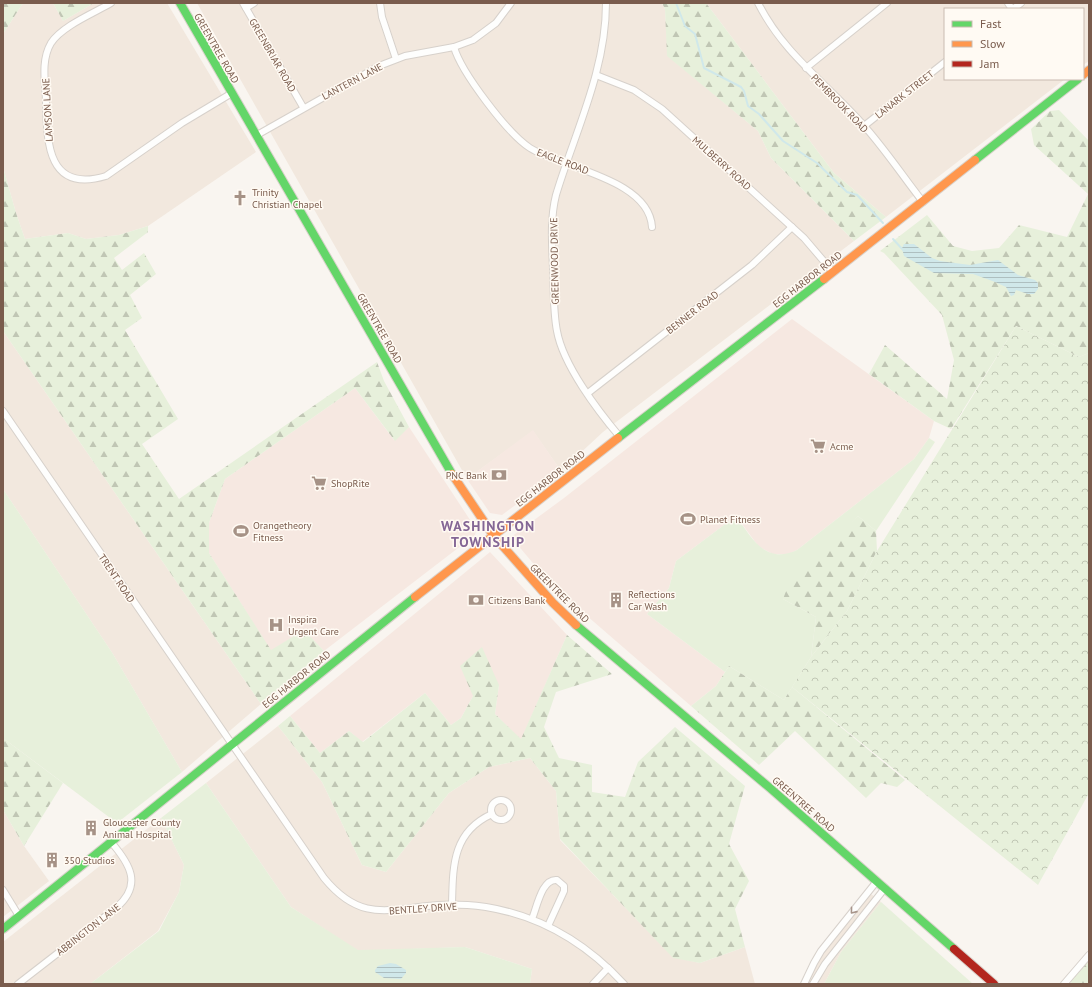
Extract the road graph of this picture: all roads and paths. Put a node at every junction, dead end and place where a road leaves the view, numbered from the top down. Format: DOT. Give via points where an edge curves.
graph roads {
  1 [pos="111,3"];
  2 [pos="180,3"];
  3 [pos="254,3"];
  4 [pos="380,3"];
  5 [pos="511,3"];
  6 [pos="606,3"];
  7 [pos="758,3"];
  8 [pos="887,3"];
  9 [pos="245,5"];
  10 [pos="454,47"];
  11 [pos="396,59"];
  12 [pos="944,63"];
  13 [pos="806,68"];
  14 [pos="596,76"];
  15 [pos="1077,80"];
  16 [pos="232,93"];
  17 [pos="303,107"];
  18 [pos="864,126"];
  19 [pos="257,135"];
  20 [pos="567,164"];
  21 [pos="922,202"];
  22 [pos="652,227"];
  23 [pos="792,227"];
  24 [pos="833,272"];
  25 [pos="588,393"];
  26 [pos="3,411"];
  27 [pos="620,437"];
  28 [pos="493,535"];
  29 [pos="231,745"];
  30 [pos="492,814"];
  31 [pos="111,842"];
  32 [pos="878,881"];
  33 [pos="885,888"];
  34 [pos="3,890"];
  35 [pos="452,904"];
  36 [pos="19,916"];
  37 [pos="532,919"];
  38 [pos="548,926"];
  39 [pos="3,929"];
  40 [pos="1089,955"];
  41 [pos="608,968"];
  42 [pos="18,984"];
  43 [pos="594,984"];
  44 [pos="624,984"];
  45 [pos="804,984"];
  46 [pos="813,984"];
  47 [pos="994,984"];
  48 [pos="1064,984"];
  1 -- 16 [label="street, LAMSON LANE" via="58,35 48,50 44,66 47,140 51,157 62,171 77,178 96,179 106,176 182,123"];
  2 -- 16 [label="main road, GREENTREE ROAD"];
  3 -- 9 [label="street"];
  4 -- 11 [label="street"];
  5 -- 10 [label="street, LANTERN LANE" via="486,32"];
  6 -- 14 [label="street, GREENWOOD DRIVE" via="605,36"];
  7 -- 13 [label="street, PEMBROOK ROAD" via="787,47"];
  8 -- 13 [label="street"];
  9 -- 17 [label="street, GREENBRIAR ROAD"];
  10 -- 11 [label="street, LANTERN LANE" via="424,51"];
  10 -- 20 [label="street, EAGLE ROAD" via="462,65 512,134 537,152"];
  11 -- 17 [label="street, LANTERN LANE" via="360,74"];
  12 -- 18 [label="street, LANARK STREET"];
  13 -- 18 [label="street, PEMBROOK ROAD"];
  14 -- 20 [label="street, GREENWOOD DRIVE"];
  14 -- 23 [label="street, MULBERRY ROAD" via="627,86 659,106"];
  15 -- 21 [label="main road, EGG HARBOR ROAD"];
  16 -- 19 [label="main road, GREENTREE ROAD"];
  17 -- 19 [label="street, LANTERN LANE"];
  18 -- 21 [label="street, PEMBROOK ROAD"];
  19 -- 28 [label="main road, GREENTREE ROAD" via="446,464"];
  20 -- 22 [label="street, EAGLE ROAD" via="604,177 625,190 646,208 650,214"];
  20 -- 25 [label="street, GREENWOOD DRIVE" via="555,201 552,229 556,325 564,353"];
  21 -- 24 [label="main road, EGG HARBOR ROAD"];
  23 -- 24 [label="street, MULBERRY ROAD"];
  23 -- 25 [label="street, BENNER ROAD" via="752,265"];
  24 -- 27 [label="main road, EGG HARBOR ROAD"];
  25 -- 27 [label="street, GREENWOOD DRIVE"];
  26 -- 29 [label="street, TRENT ROAD"];
  27 -- 28 [label="main road, EGG HARBOR ROAD"];
  28 -- 29 [label="main road, EGG HARBOR ROAD"];
  28 -- 32 [label="main road, GREENTREE ROAD" via="545,595 588,636"];
  29 -- 31 [label="main road, EGG HARBOR ROAD"];
  29 -- 35 [label="street, BENTLEY DRIVE" via="324,878 345,899 364,908 384,911"];
  30 -- 35 [label="street" via="472,826 459,847 453,870"];
  31 -- 36 [label="main road, EGG HARBOR ROAD"];
  31 -- 42 [label="street, ABBINGTON LANE" via="125,859 130,871 131,885 125,898 116,908"];
  32 -- 33 [label="main road, GREENTREE ROAD"];
  32 -- 45 [label="street, one-way" via="821,951"];
  33 -- 46 [label="street" via="825,964"];
  33 -- 47 [label="main road, GREENTREE ROAD"];
  34 -- 36 [label="street"];
  35 -- 37 [label="street, BENTLEY DRIVE" via="486,907"];
  36 -- 39 [label="main road, EGG HARBOR ROAD"];
  37 -- 38 [label="street, BENTLEY DRIVE"];
  37 -- 38 [label="street" via="546,884 553,879 558,880 564,886 564,891"];
  38 -- 41 [label="street, BENTLEY DRIVE" via="580,945"];
  40 -- 48 [label="street"];
  41 -- 43 [label="street"];
  41 -- 44 [label="street, BENTLEY DRIVE"];
}
